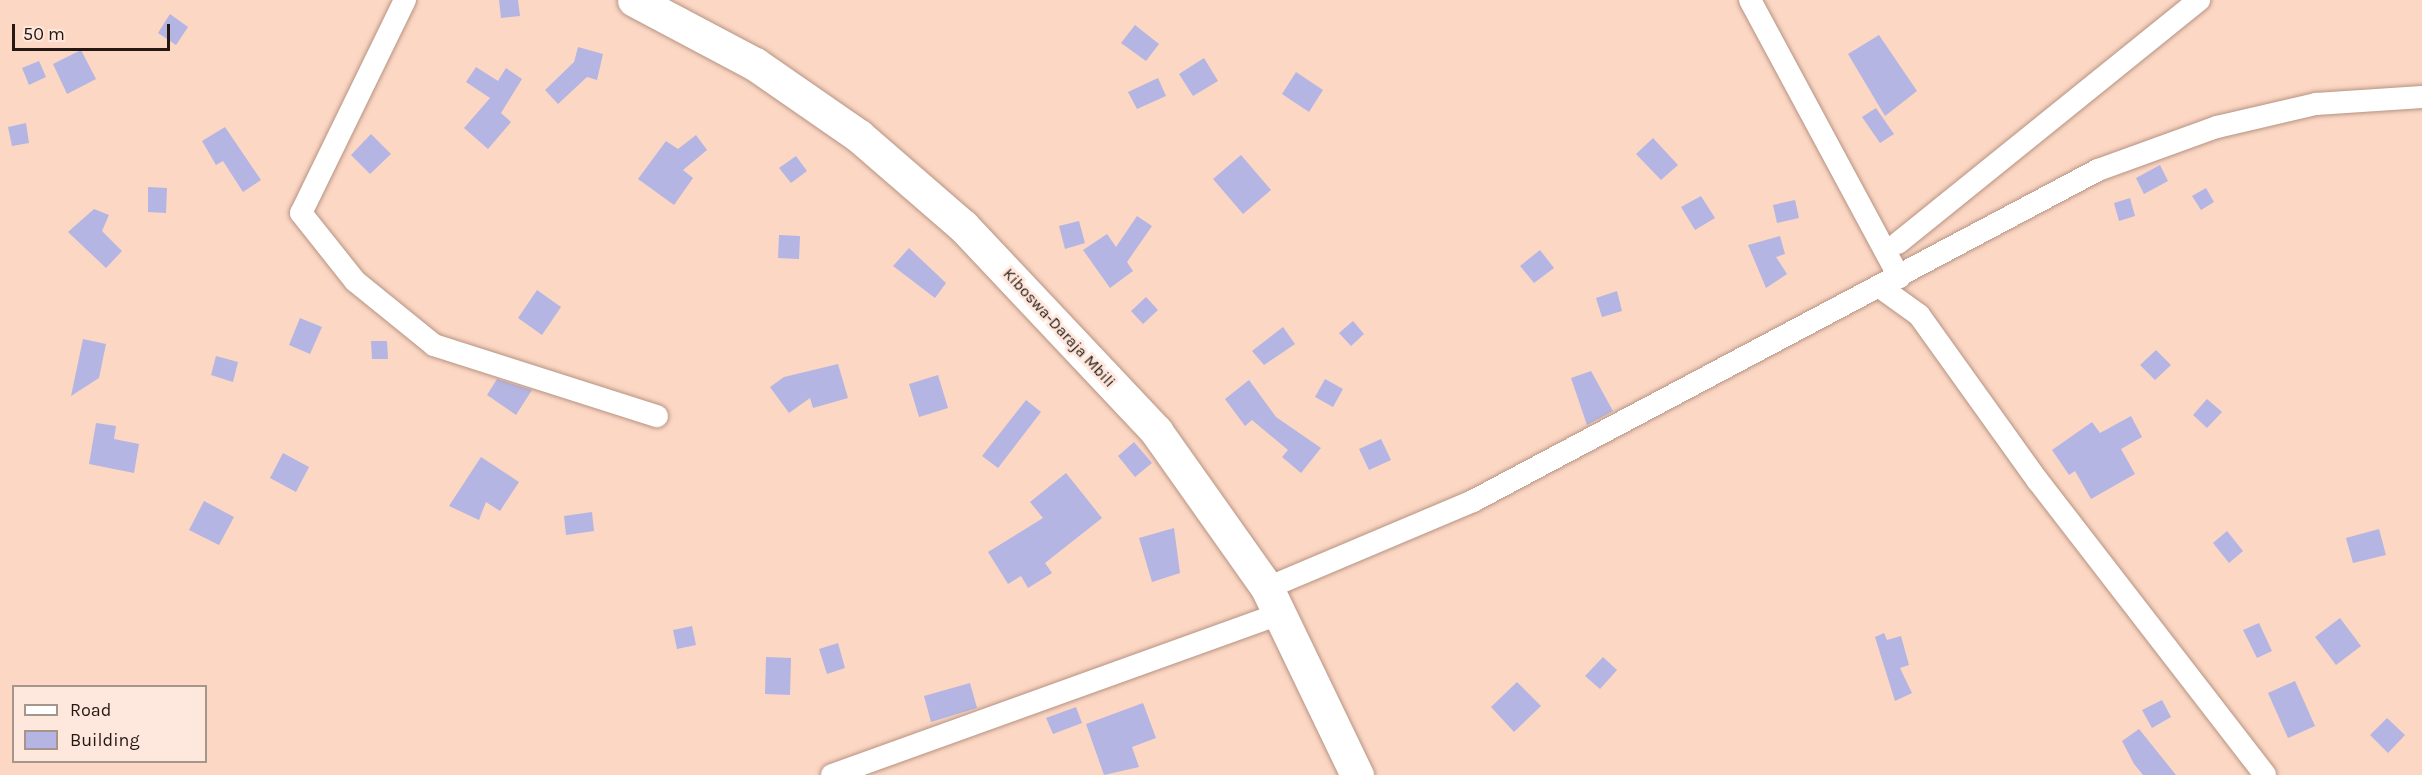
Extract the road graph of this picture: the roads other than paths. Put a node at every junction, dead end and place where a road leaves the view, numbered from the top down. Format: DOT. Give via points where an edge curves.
graph roads {
  1 [pos="405,0"];
  2 [pos="634,0"];
  3 [pos="1750,0"];
  4 [pos="2199,0"];
  5 [pos="2422,97"];
  6 [pos="1898,243"];
  7 [pos="1889,282"];
  8 [pos="657,416"];
  9 [pos="1273,601"];
  10 [pos="832,775"];
  11 [pos="1357,775"];
  12 [pos="2265,775"];
  1 -- 8 [label="street" via="301,213 355,281 434,345"];
  2 -- 9 [label="main road, Kiboswa-Daraja Mbili" via="754,64 860,136 963,226 1156,431"];
  3 -- 7 [label="street"];
  4 -- 6 [label="street"];
  5 -- 7 [label="street" via="2316,104 2217,127 2098,170"];
  7 -- 9 [label="street" via="1473,501"];
  7 -- 12 [label="street" via="1919,315 2038,481"];
  9 -- 10 [label="street"];
  9 -- 11 [label="main road, Kiboswa-Daraja Mbili"];
}
